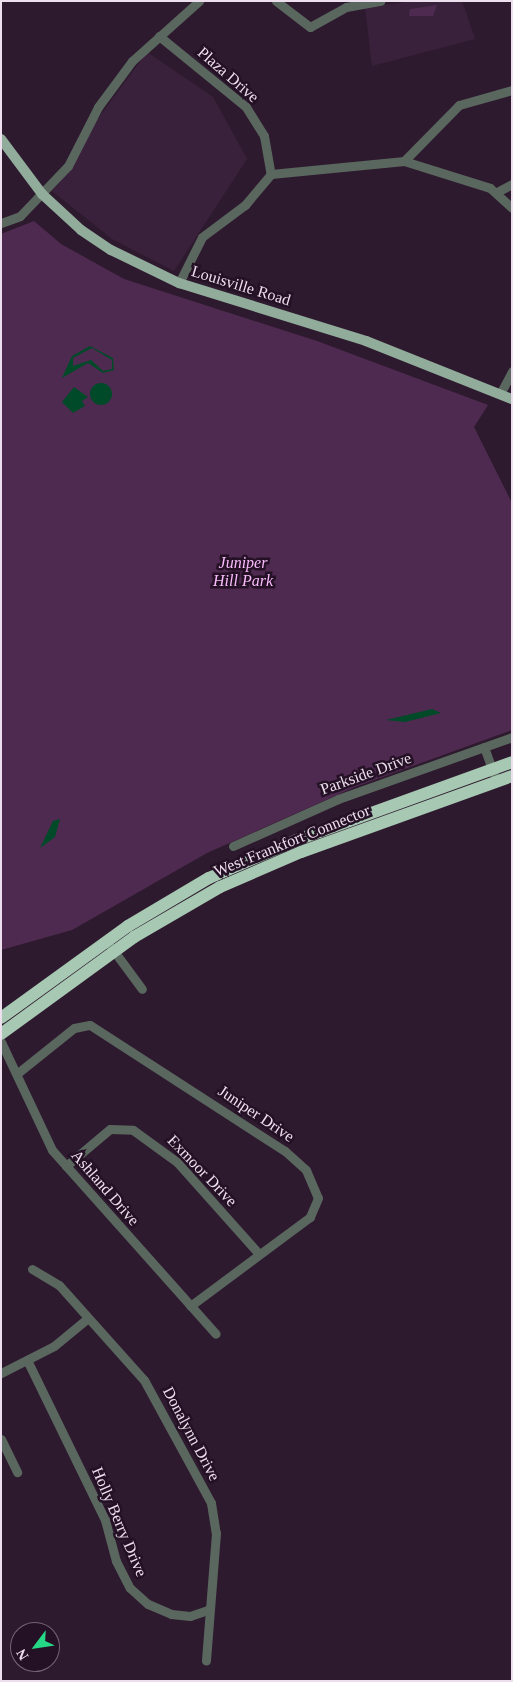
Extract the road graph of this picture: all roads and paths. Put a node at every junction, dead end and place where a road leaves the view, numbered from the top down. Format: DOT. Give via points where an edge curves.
graph roads {
  1 [pos="199,1"];
  2 [pos="276,1"];
  3 [pos="380,1"];
  4 [pos="159,36"];
  5 [pos="512,90"];
  6 [pos="1,139"];
  7 [pos="404,161"];
  8 [pos="271,174"];
  9 [pos="512,184"];
  10 [pos="497,192"];
  11 [pos="42,194"];
  12 [pos="512,208"];
  13 [pos="1,223"];
  14 [pos="179,283"];
  15 [pos="512,372"];
  16 [pos="500,394"];
  17 [pos="512,399"];
  18 [pos="512,737"];
  19 [pos="484,747"];
  20 [pos="512,762"];
  21 [pos="494,775"];
  22 [pos="512,776"];
  23 [pos="233,846"];
  24 [pos="110,946"];
  25 [pos="142,989"];
  26 [pos="1,1018"];
  27 [pos="1,1034"];
  28 [pos="1,1042"];
  29 [pos="19,1072"];
  30 [pos="66,1166"];
  31 [pos="259,1254"];
  32 [pos="32,1269"];
  33 [pos="190,1306"];
  34 [pos="88,1318"];
  35 [pos="216,1334"];
  36 [pos="28,1360"];
  37 [pos="1,1373"];
  38 [pos="1,1439"];
  39 [pos="17,1472"];
  40 [pos="210,1609"];
  41 [pos="206,1661"];
  1 -- 4 [label="street"];
  2 -- 3 [label="street" via="314,27 346,7"];
  4 -- 8 [label="street, Plaza Drive" via="246,107 264,136"];
  4 -- 11 [label="street" via="132,61 93,116 78,152"];
  5 -- 7 [label="street" via="459,105"];
  6 -- 11 [label="main road, Louisville Road"];
  7 -- 8 [label="street"];
  7 -- 10 [label="street" via="472,180"];
  8 -- 14 [label="street" via="245,205 202,237"];
  9 -- 10 [label="street"];
  10 -- 12 [label="street"];
  11 -- 13 [label="street" via="20,216"];
  11 -- 14 [label="main road, Louisville Road" via="81,230 111,250"];
  14 -- 16 [label="main road, Louisville Road" via="366,340"];
  15 -- 16 [label="street"];
  16 -- 17 [label="main road, Louisville Road"];
  18 -- 19 [label="street, Parkside Drive"];
  19 -- 21 [label="street"];
  19 -- 23 [label="street, Parkside Drive" via="338,799"];
  20 -- 21 [label="highway, West Frankfort Connector"];
  21 -- 22 [label="highway, West Frankfort Connector"];
  21 -- 24 [label="highway, West Frankfort Connector" via="244,861 160,905"];
  24 -- 25 [label="street"];
  24 -- 26 [label="highway, West Frankfort Connector"];
  24 -- 27 [label="highway, West Frankfort Connector"];
  28 -- 29 [label="street, Ashland Drive"];
  29 -- 30 [label="street, Ashland Drive" via="46,1140"];
  29 -- 31 [label="street, Juniper Drive" via="74,1028 90,1026 293,1157 311,1177 316,1208"];
  30 -- 31 [label="street, Exmoor Drive" via="110,1130 133,1130 177,1162"];
  30 -- 33 [label="street, Ashland Drive"];
  31 -- 33 [label="street, Juniper Drive"];
  32 -- 34 [label="street, Donalynn Drive" via="54,1281"];
  33 -- 35 [label="street, Ashland Drive"];
  34 -- 36 [label="street"];
  34 -- 40 [label="street, Donalynn Drive" via="147,1384 211,1503 217,1528"];
  36 -- 37 [label="street"];
  36 -- 40 [label="street, Holly Berry Drive" via="106,1522 116,1562 130,1588 148,1604 172,1614 190,1616"];
  38 -- 39 [label="street"];
  40 -- 41 [label="street, Donalynn Drive"];
}
